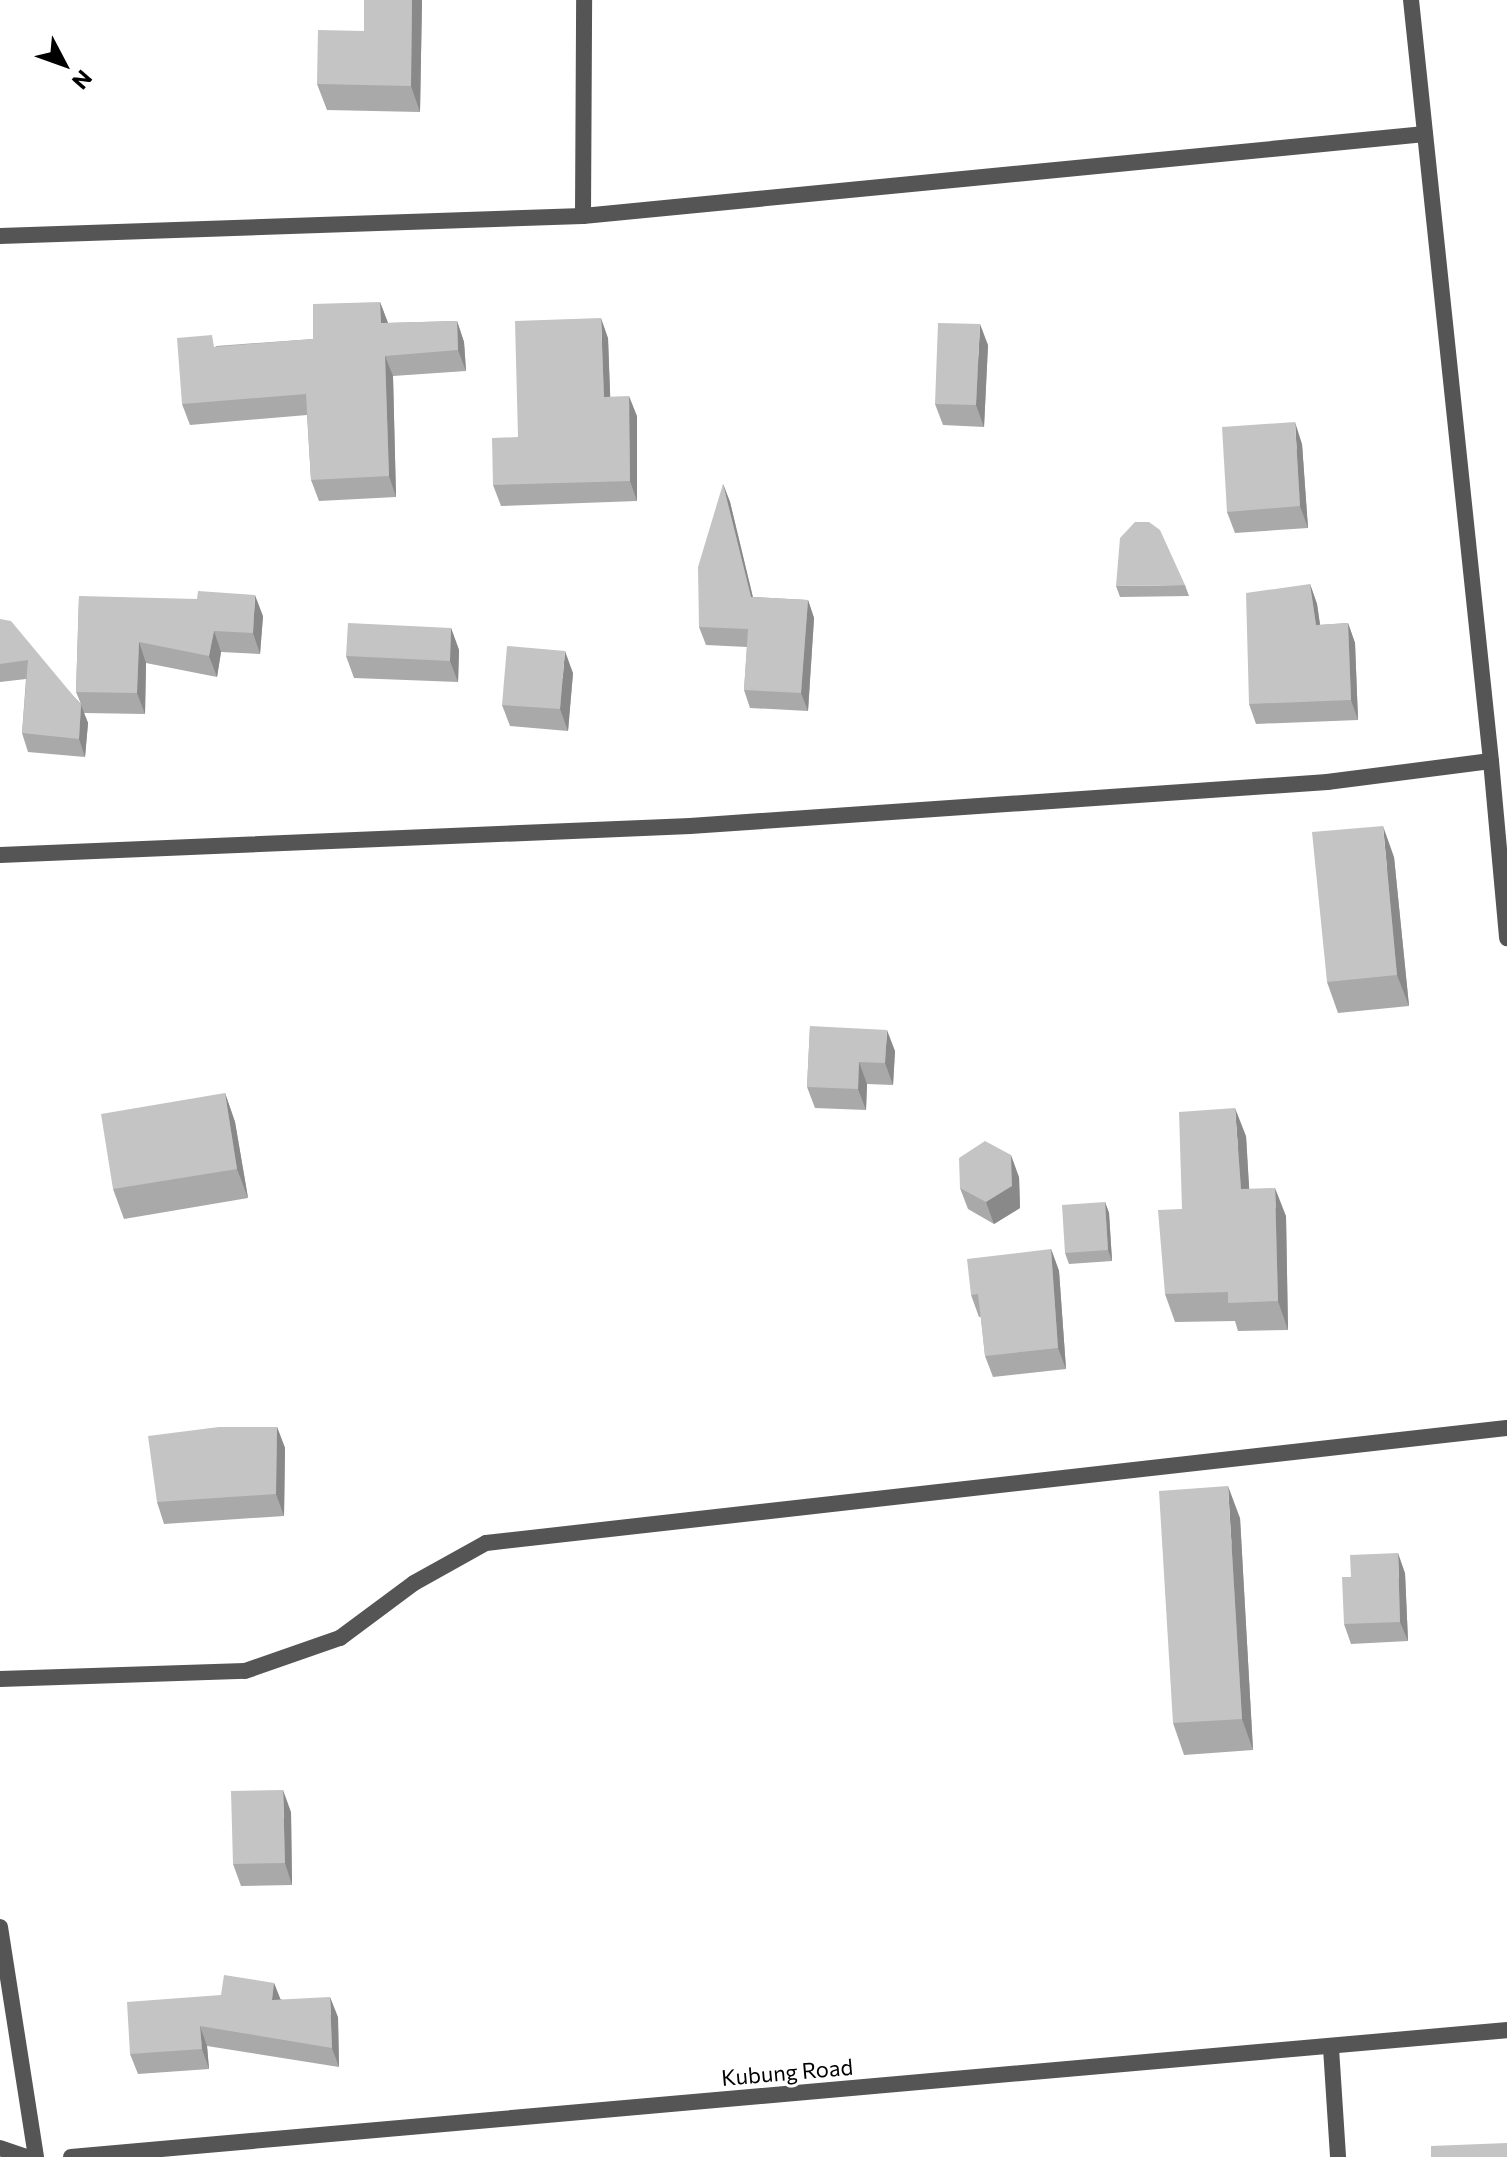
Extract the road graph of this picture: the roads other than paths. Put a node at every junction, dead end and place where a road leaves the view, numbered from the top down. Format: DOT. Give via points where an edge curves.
graph roads {
  1 [pos="584,0"];
  2 [pos="1411,0"];
  3 [pos="1425,134"];
  4 [pos="583,216"];
  5 [pos="0,236"];
  6 [pos="1491,761"];
  7 [pos="0,855"];
  8 [pos="1507,938"];
  9 [pos="1507,1428"];
  10 [pos="0,1679"];
  11 [pos="0,1927"];
  12 [pos="1507,2030"];
  13 [pos="1331,2048"];
  14 [pos="0,2148"];
  15 [pos="26,2157"];
  16 [pos="36,2157"];
  17 [pos="71,2157"];
  18 [pos="1338,2157"];
  1 -- 4 [label="street"];
  2 -- 3 [label="street"];
  3 -- 4 [label="street"];
  3 -- 6 [label="street"];
  4 -- 5 [label="street"];
  6 -- 7 [label="street" via="1327,782 706,825"];
  6 -- 8 [label="street"];
  9 -- 10 [label="street" via="486,1543 414,1583 340,1638 245,1671"];
  11 -- 16 [label="street"];
  12 -- 13 [label="street, Kubung Road"];
  13 -- 17 [label="street, Kubung Road"];
  13 -- 18 [label="street"];
  14 -- 15 [label="street"];
}
